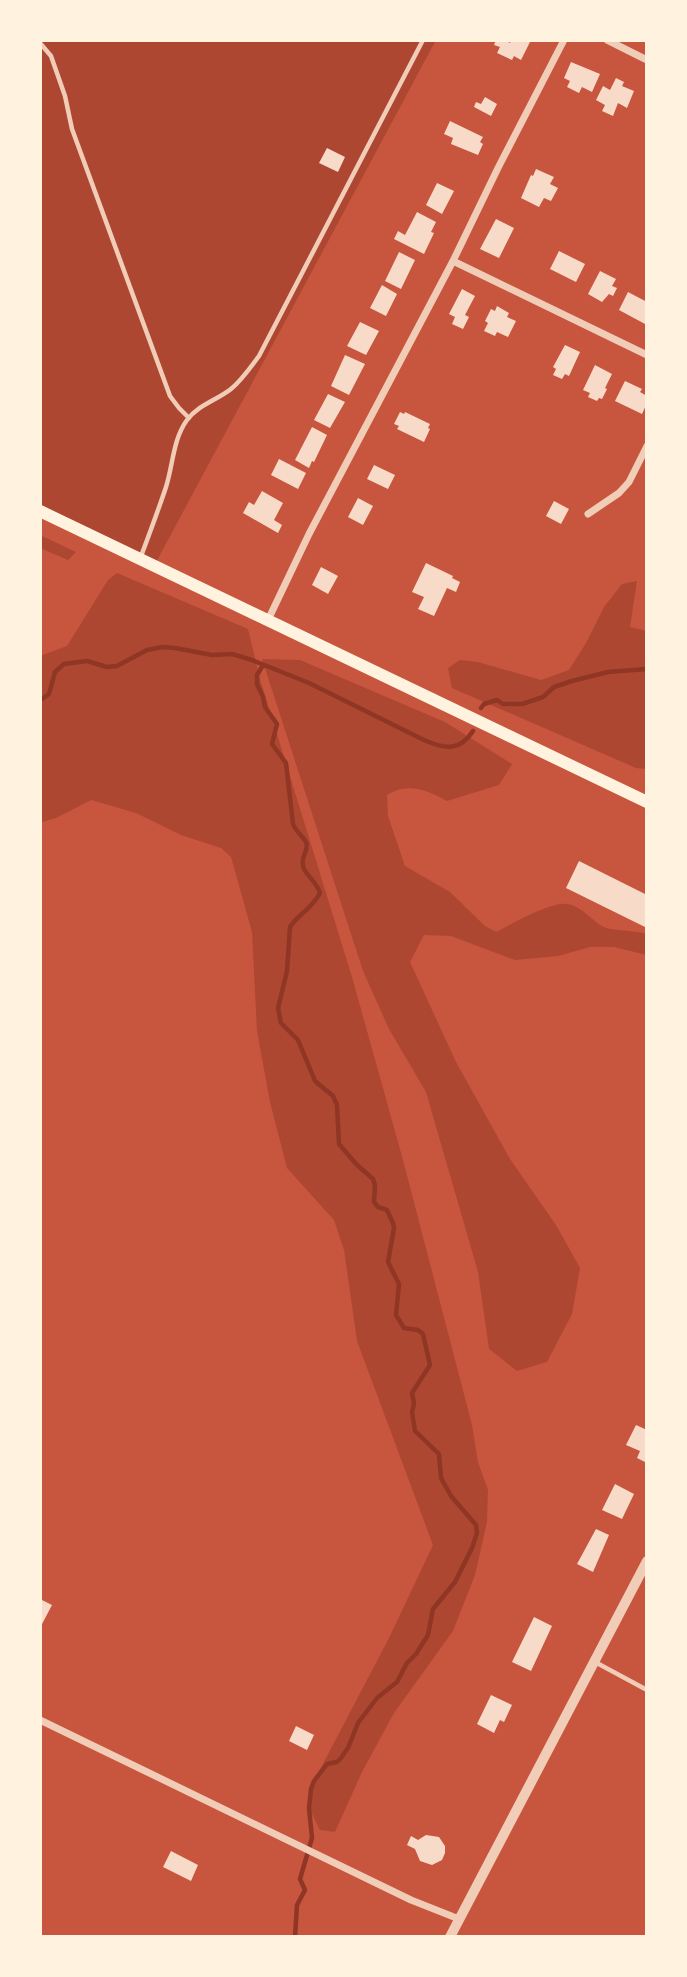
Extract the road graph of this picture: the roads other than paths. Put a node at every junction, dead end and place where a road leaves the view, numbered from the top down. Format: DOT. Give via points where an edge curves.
graph roads {
  1 [pos="423,40"];
  2 [pos="564,40"];
  3 [pos="607,40"];
  4 [pos="40,43"];
  5 [pos="647,60"];
  6 [pos="453,261"];
  7 [pos="647,355"];
  8 [pos="189,418"];
  9 [pos="647,446"];
  10 [pos="40,511"];
  11 [pos="588,514"];
  12 [pos="140,560"];
  13 [pos="268,620"];
  14 [pos="647,802"];
  15 [pos="647,1561"];
  16 [pos="595,1662"];
  17 [pos="647,1690"];
  18 [pos="40,1720"];
  19 [pos="459,1919"];
  20 [pos="450,1937"];
  1 -- 8 [label="lane" via="259,356 230,390"];
  2 -- 6 [label="street"];
  3 -- 5 [label="street"];
  4 -- 8 [label="lane" via="51,56 72,129 170,396"];
  6 -- 7 [label="street"];
  6 -- 13 [label="street"];
  8 -- 12 [label="lane" via="179,436"];
  9 -- 11 [label="street" via="629,482"];
  10 -- 12 [label="main road"];
  12 -- 13 [label="main road"];
  13 -- 14 [label="main road"];
  15 -- 16 [label="street"];
  16 -- 17 [label="lane"];
  16 -- 19 [label="street"];
  18 -- 19 [label="street"];
  19 -- 20 [label="street"];
}
